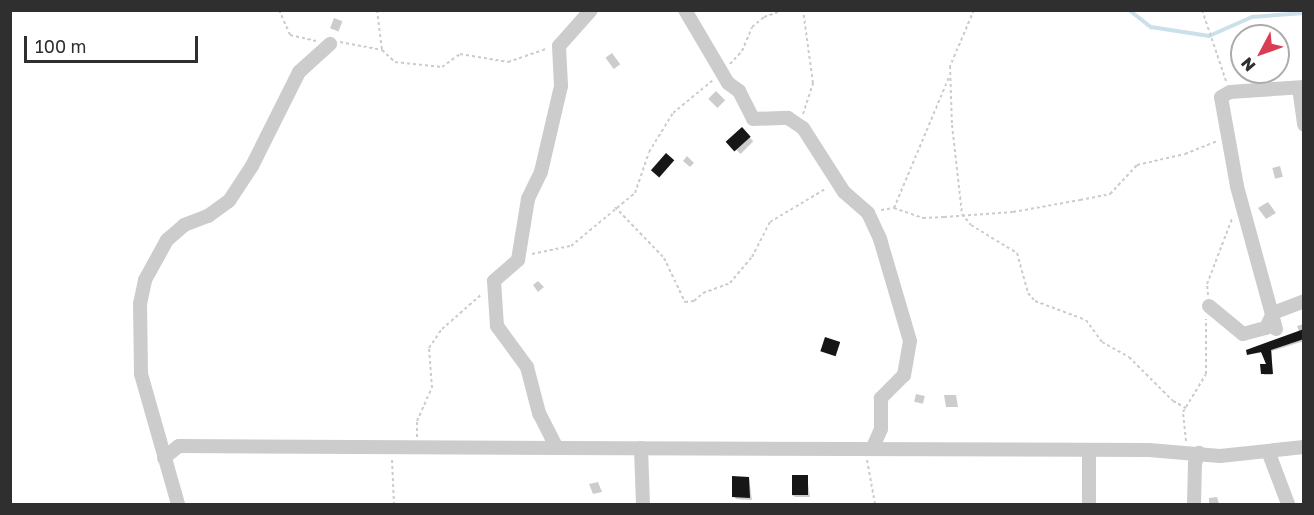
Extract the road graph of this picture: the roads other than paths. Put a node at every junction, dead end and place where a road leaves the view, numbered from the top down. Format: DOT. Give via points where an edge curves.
graph roads {
  1 [pos="591,10"];
  2 [pos="685,10"];
  3 [pos="330,44"];
  4 [pos="1301,88"];
  5 [pos="1304,125"];
  6 [pos="1304,301"];
  7 [pos="1209,306"];
  8 [pos="1273,314"];
  9 [pos="1276,329"];
  10 [pos="1304,447"];
  11 [pos="557,448"];
  12 [pos="641,448"];
  13 [pos="872,448"];
  14 [pos="1089,450"];
  15 [pos="1268,451"];
  16 [pos="1195,453"];
  17 [pos="164,458"];
  18 [pos="178,504"];
  19 [pos="643,504"];
  20 [pos="1089,504"];
  21 [pos="1194,504"];
  22 [pos="1288,504"];
  1 -- 11 [label="street" via="559,46 561,86 540,172 528,199 518,260 494,280 497,326 527,367 539,413"];
  2 -- 13 [label="street" via="753,119 788,118 805,131 837,183 868,213 880,239 910,341 904,375 881,398 881,429"];
  3 -- 17 [label="street" via="300,72 252,166 229,201 184,225 167,240 145,280 140,304 141,374"];
  4 -- 5 [label="street"];
  4 -- 8 [label="street" via="1230,92 1221,97 1243,205"];
  6 -- 8 [label="street"];
  7 -- 8 [label="street" via="1243,334 1266,328"];
  8 -- 9 [label="street"];
  10 -- 15 [label="street"];
  11 -- 12 [label="street"];
  11 -- 17 [label="street" via="179,446"];
  12 -- 13 [label="street"];
  12 -- 19 [label="street"];
  13 -- 14 [label="street"];
  14 -- 16 [label="street"];
  14 -- 20 [label="street"];
  15 -- 16 [label="street" via="1220,456"];
  15 -- 22 [label="street"];
  16 -- 21 [label="street"];
  17 -- 18 [label="street"];
}
